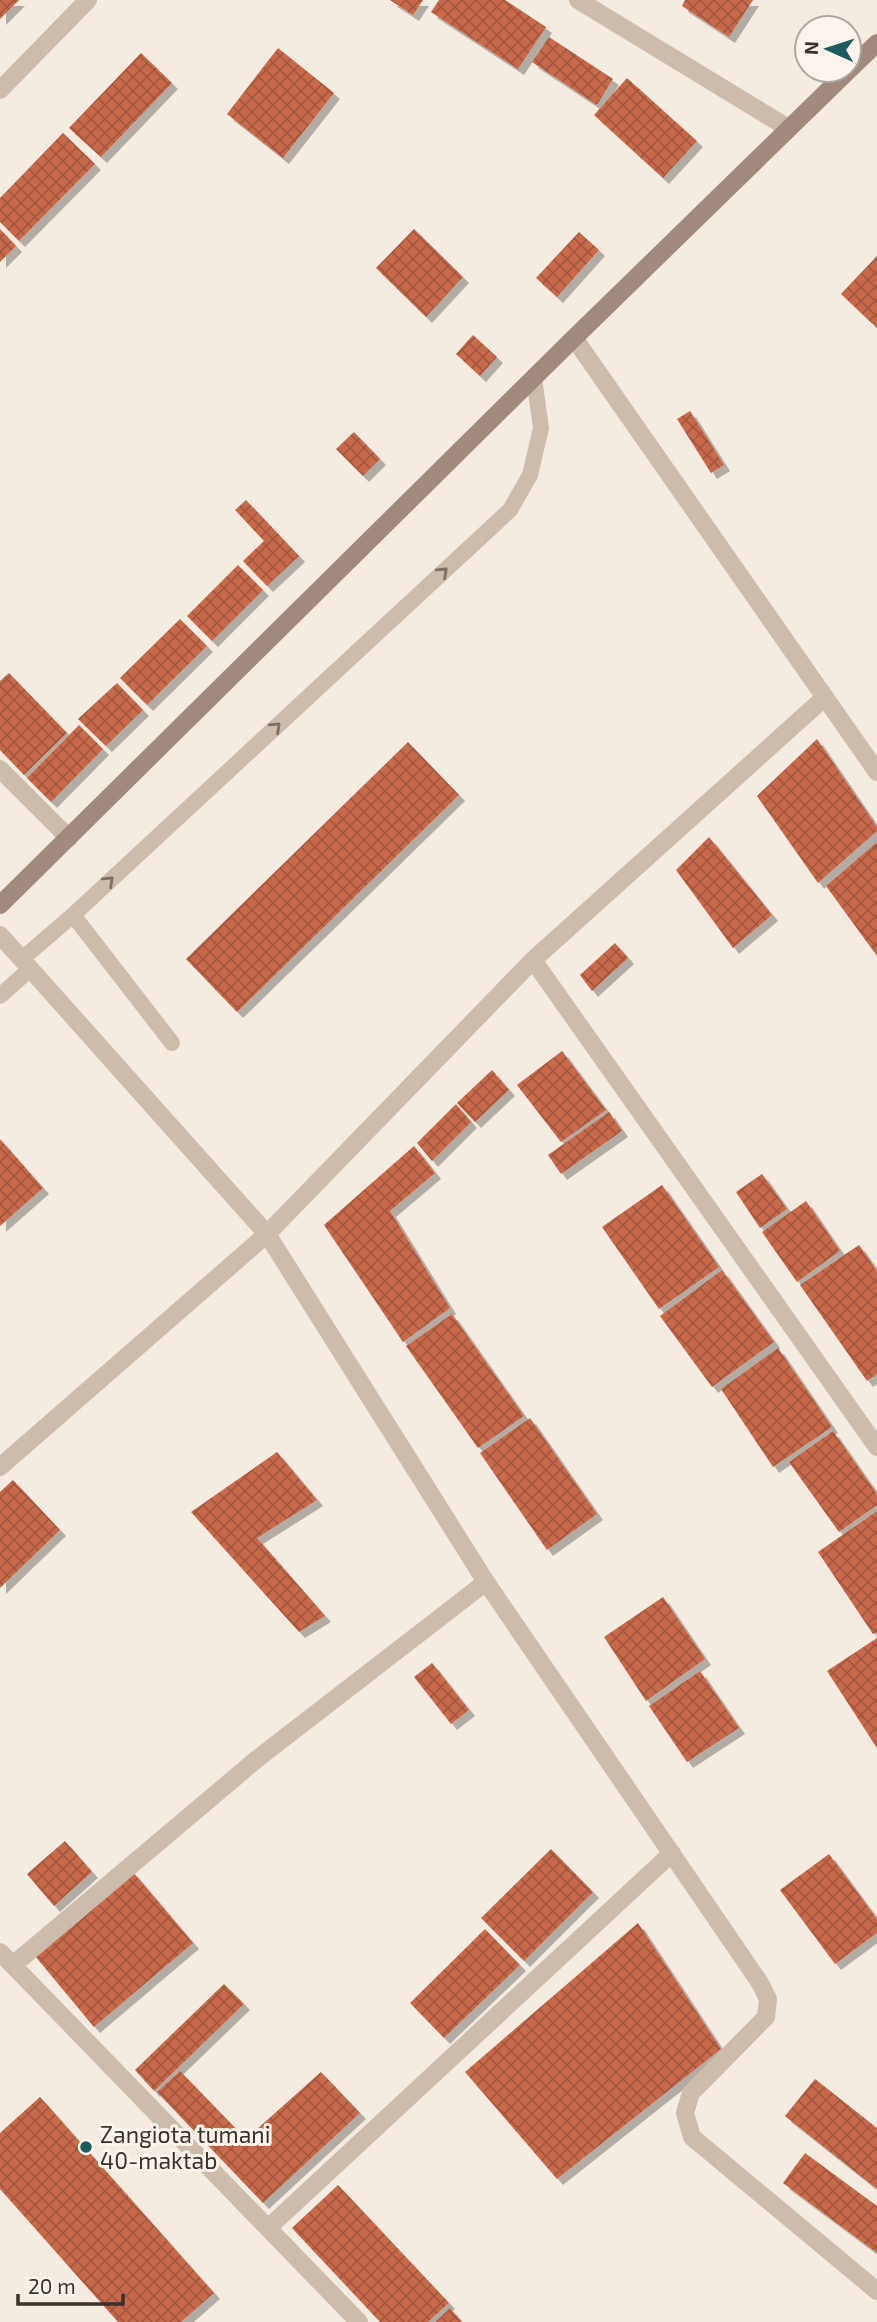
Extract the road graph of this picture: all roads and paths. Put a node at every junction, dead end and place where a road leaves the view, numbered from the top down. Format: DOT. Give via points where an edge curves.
graph roads {
  1 [pos="88,0"];
  2 [pos="578,0"];
  3 [pos="877,43"];
  4 [pos="863,56"];
  5 [pos="834,84"];
  6 [pos="0,90"];
  7 [pos="788,128"];
  8 [pos="574,338"];
  9 [pos="534,377"];
  10 [pos="824,698"];
  11 [pos="0,769"];
  12 [pos="877,772"];
  13 [pos="69,838"];
  14 [pos="0,905"];
  15 [pos="73,915"];
  16 [pos="0,935"];
  17 [pos="533,960"];
  18 [pos="26,964"];
  19 [pos="0,996"];
  20 [pos="172,1043"];
  21 [pos="267,1234"];
  22 [pos="877,1447"];
  23 [pos="0,1467"];
  24 [pos="486,1581"];
  25 [pos="672,1853"];
  26 [pos="0,1952"];
  27 [pos="13,1965"];
  28 [pos="268,2228"];
  29 [pos="877,2291"];
  30 [pos="359,2322"];
  1 -- 6 [label="street"];
  2 -- 7 [label="street"];
  3 -- 4 [label="main road"];
  5 -- 7 [label="main road"];
  7 -- 8 [label="main road"];
  8 -- 9 [label="main road"];
  8 -- 10 [label="street"];
  9 -- 13 [label="main road"];
  15 -- 9 [label="lane, one-way" via="510,510 530,475 541,428"];
  10 -- 12 [label="street"];
  10 -- 17 [label="street"];
  11 -- 13 [label="street"];
  13 -- 14 [label="main road"];
  15 -- 18 [label="lane"];
  15 -- 20 [label="lane"];
  16 -- 18 [label="street"];
  17 -- 21 [label="street"];
  17 -- 22 [label="street"];
  18 -- 19 [label="lane"];
  18 -- 21 [label="street"];
  21 -- 23 [label="street"];
  21 -- 24 [label="street"];
  24 -- 25 [label="street"];
  24 -- 27 [label="street" via="257,1759"];
  25 -- 28 [label="street"];
  25 -- 29 [label="street" via="768,1999 766,2017 691,2093 685,2113 692,2137"];
  26 -- 27 [label="street"];
  27 -- 28 [label="street"];
  28 -- 30 [label="street"];
}
